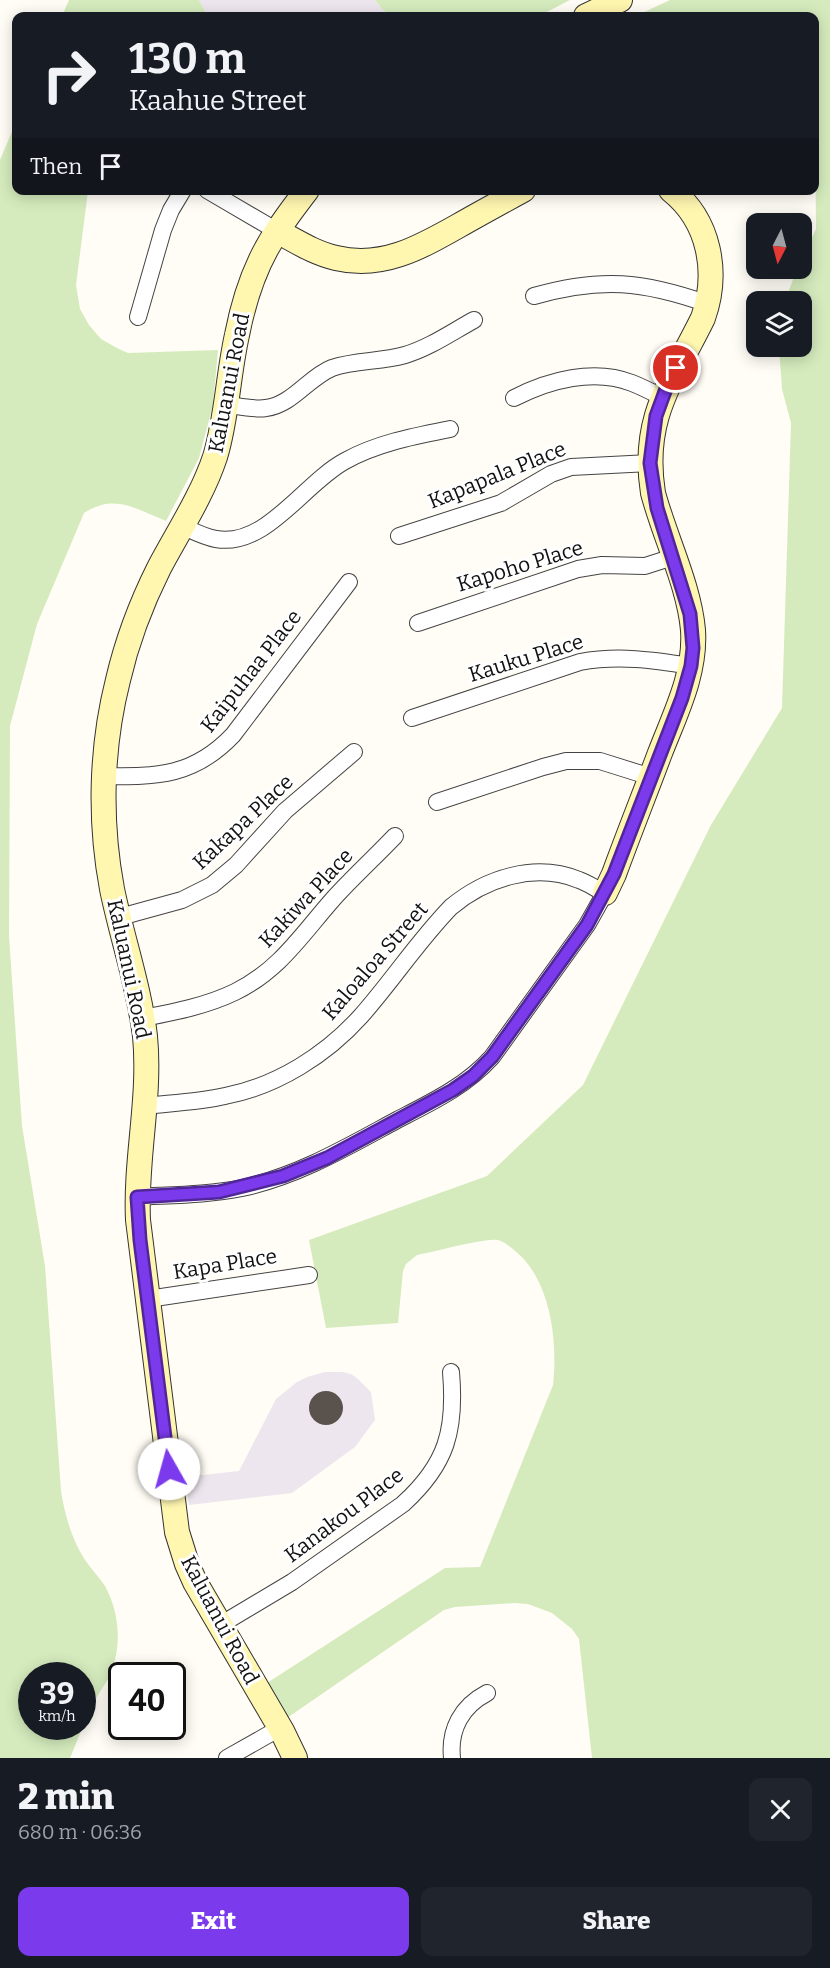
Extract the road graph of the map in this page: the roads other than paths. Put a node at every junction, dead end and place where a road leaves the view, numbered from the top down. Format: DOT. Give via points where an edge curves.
graph roads {
  1 [pos="620,0"];
  2 [pos="594,12"];
  3 [pos="180,195"];
  4 [pos="216,195"];
  5 [pos="303,195"];
  6 [pos="514,195"];
  7 [pos="676,195"];
  8 [pos="277,231"];
  9 [pos="534,296"];
  10 [pos="708,304"];
  11 [pos="138,317"];
  12 [pos="474,320"];
  13 [pos="662,397"];
  14 [pos="514,398"];
  15 [pos="225,404"];
  16 [pos="450,429"];
  17 [pos="650,463"];
  18 [pos="182,526"];
  19 [pos="399,536"];
  20 [pos="673,557"];
  21 [pos="349,582"];
  22 [pos="418,623"];
  23 [pos="691,666"];
  24 [pos="412,718"];
  25 [pos="354,752"];
  26 [pos="104,776"];
  27 [pos="651,777"];
  28 [pos="437,802"];
  29 [pos="395,836"];
  30 [pos="605,893"];
  31 [pos="120,917"];
  32 [pos="142,1018"];
  33 [pos="144,1106"];
  34 [pos="137,1197"];
  35 [pos="309,1275"];
  36 [pos="148,1299"];
  37 [pos="451,1372"];
  38 [pos="220,1626"];
  39 [pos="487,1693"];
  40 [pos="280,1728"];
  41 [pos="227,1758"];
  42 [pos="295,1758"];
  43 [pos="452,1758"];
  1 -- 2 [label="street"];
  3 -- 11 [label="street" via="163,230"];
  4 -- 8 [label="street"];
  5 -- 8 [label="street, Kaluanui Road"];
  6 -- 8 [label="street" via="411,252 381,260 336,258"];
  7 -- 10 [label="street" via="695,217 707,244 711,274"];
  8 -- 15 [label="street, Kaluanui Road" via="243,308"];
  9 -- 10 [label="street" via="587,284 618,283"];
  10 -- 13 [label="street"];
  12 -- 15 [label="street" via="405,355 332,369 273,407 256,409"];
  13 -- 14 [label="street" via="631,382 590,376 550,382"];
  13 -- 17 [label="street" via="652,432"];
  15 -- 18 [label="street, Kaluanui Road" via="215,456"];
  16 -- 18 [label="street" via="394,442 344,461 261,530 246,537 216,539"];
  17 -- 19 [label="street, Kapapala Place" via="571,467 501,503"];
  17 -- 20 [label="street" via="653,493"];
  18 -- 26 [label="street, Kaluanui Road" via="146,597 126,652 112,708"];
  20 -- 22 [label="street, Kapoho Place" via="645,566 578,569"];
  20 -- 23 [label="street" via="690,614"];
  21 -- 26 [label="street, Kaipuhaa Place" via="233,735 215,752 171,773"];
  23 -- 24 [label="street, Kauku Place" via="629,658 580,662"];
  23 -- 27 [label="street"];
  25 -- 31 [label="street, Kakapa Place" via="290,807 236,866 212,885 182,900"];
  26 -- 31 [label="street, Kaluanui Road" via="108,859"];
  27 -- 28 [label="street" via="600,761 566,761"];
  27 -- 30 [label="street"];
  29 -- 32 [label="street, Kakiwa Place" via="334,898 290,952 267,972 220,999"];
  30 -- 33 [label="street, Kaloaloa Street" via="579,880 549,873 518,874 489,882 451,907 361,1016 310,1060 270,1082 227,1096"];
  30 -- 34 [label="street" via="587,925 500,1046 483,1067 458,1087 327,1158 283,1176 219,1192"];
  31 -- 32 [label="street, Kaluanui Road"];
  32 -- 33 [label="street, Kaluanui Road"];
  33 -- 34 [label="street, Kaluanui Road"];
  34 -- 36 [label="street, Kaluanui Road"];
  35 -- 36 [label="street, Kapa Place"];
  36 -- 38 [label="street, Kaluanui Road" via="177,1532 191,1574"];
  37 -- 38 [label="street, Kanakou Place" via="453,1406 448,1436 436,1465 418,1490 292,1582"];
  38 -- 40 [label="street, Kaluanui Road"];
  39 -- 43 [label="street" via="471,1703 459,1718 452,1736"];
  40 -- 41 [label="street"];
  40 -- 42 [label="street, Kaluanui Road"];
}
